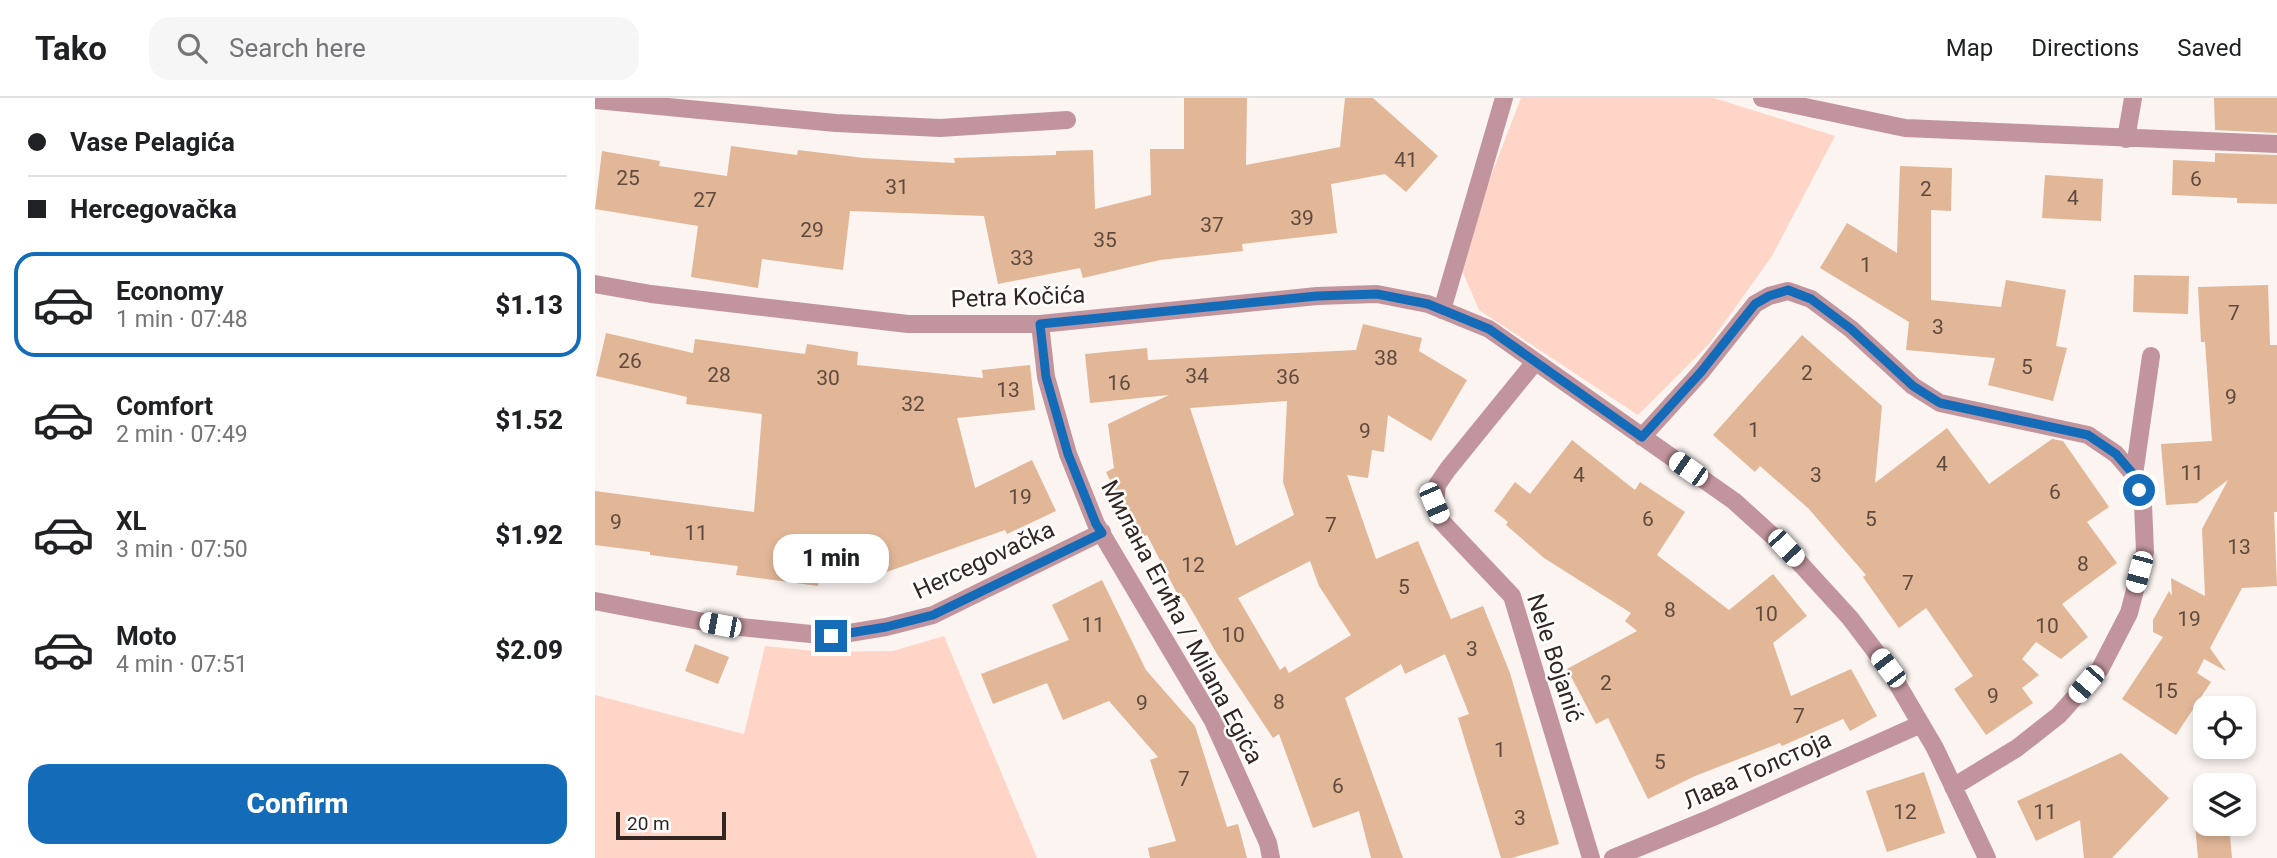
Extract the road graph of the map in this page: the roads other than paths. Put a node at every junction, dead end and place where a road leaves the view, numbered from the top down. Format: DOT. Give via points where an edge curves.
graph roads {
  1 [pos="1504,98"];
  2 [pos="1762,98"];
  3 [pos="2133,98"];
  4 [pos="595,100"];
  5 [pos="1067,120"];
  6 [pos="2126,139"];
  7 [pos="2277,144"];
  8 [pos="595,284"];
  9 [pos="1442,310"];
  10 [pos="1040,324"];
  11 [pos="2151,356"];
  12 [pos="1535,362"];
  13 [pos="1642,437"];
  14 [pos="2134,475"];
  15 [pos="1102,533"];
  16 [pos="595,601"];
  17 [pos="1921,724"];
  18 [pos="1953,787"];
  19 [pos="1271,858"];
  20 [pos="1591,858"];
  21 [pos="1613,858"];
  22 [pos="1987,858"];
  1 -- 9 [label="street"];
  2 -- 6 [label="street" via="1905,128"];
  3 -- 6 [label="street"];
  4 -- 5 [label="street" via="940,128"];
  6 -- 7 [label="street"];
  8 -- 10 [label="street, Petra Kočića" via="908,324"];
  9 -- 10 [label="street, Petra Kočića" via="1365,294"];
  9 -- 12 [label="street, Petra Kočića" via="1489,329"];
  10 -- 15 [label="street, Милана Егића / Milana Egića" via="1046,377 1068,454"];
  11 -- 14 [label="street"];
  12 -- 13 [label="street, Petra Kočića"];
  12 -- 20 [label="street, Nele Bojanić" via="1448,469 1437,485 1434,503 1443,522 1512,596"];
  13 -- 14 [label="street" via="1755,304 1788,290 1811,299 1913,386 1940,403 2088,435 2116,454"];
  13 -- 17 [label="street, Petra Kočića" via="1734,501 1786,548 1850,618 1888,668"];
  14 -- 18 [label="street" via="2143,504 2145,552 2129,612 2100,669 2059,715 2017,748"];
  15 -- 16 [label="street, Hercegovačka" via="933,615 831,636 720,625"];
  15 -- 19 [label="street, Милана Егића / Milana Egića" via="1213,721"];
  17 -- 18 [label="street, Petra Kočića"];
  17 -- 21 [label="street, Лава Толстоја"];
  18 -- 22 [label="street, Petra Kočića"];
}
